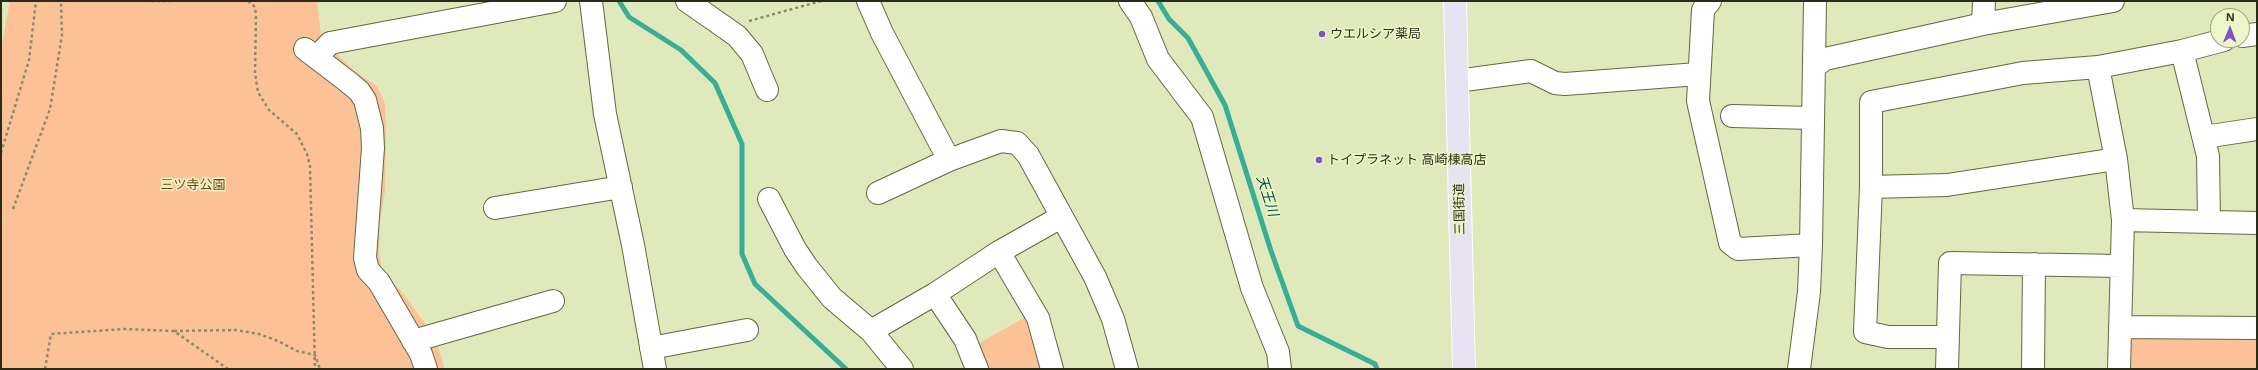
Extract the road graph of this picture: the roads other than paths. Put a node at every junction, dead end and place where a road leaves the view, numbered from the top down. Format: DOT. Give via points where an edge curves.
graph roads {
  1 [pos="555,1"];
  2 [pos="591,1"];
  3 [pos="686,1"];
  4 [pos="868,1"];
  5 [pos="1130,1"];
  6 [pos="1455,1"];
  7 [pos="1710,1"];
  8 [pos="1815,1"];
  9 [pos="1984,1"];
  10 [pos="2113,1"];
  11 [pos="1983,24"];
  12 [pos="2210,44"];
  13 [pos="2182,51"];
  14 [pos="2098,66"];
  15 [pos="1814,67"];
  16 [pos="1698,74"];
  17 [pos="1457,81"];
  18 [pos="767,90"];
  19 [pos="1732,116"];
  20 [pos="1814,118"];
  21 [pos="2257,129"];
  22 [pos="2204,136"];
  23 [pos="2116,159"];
  24 [pos="949,160"];
  25 [pos="621,187"];
  26 [pos="1871,187"];
  27 [pos="878,193"];
  28 [pos="769,198"];
  29 [pos="495,208"];
  30 [pos="1061,217"];
  31 [pos="2124,220"];
  32 [pos="2209,222"];
  33 [pos="2257,223"];
  34 [pos="1811,245"];
  35 [pos="999,252"];
  36 [pos="2034,264"];
  37 [pos="2122,266"];
  38 [pos="935,294"];
  39 [pos="553,301"];
  40 [pos="2120,327"];
  41 [pos="2257,328"];
  42 [pos="747,330"];
  43 [pos="872,331"];
  44 [pos="1946,337"];
  45 [pos="413,341"];
  46 [pos="653,359"];
  47 [pos="426,369"];
  48 [pos="902,369"];
  49 [pos="977,369"];
  50 [pos="1052,369"];
  51 [pos="1127,369"];
  52 [pos="1280,369"];
  53 [pos="1464,369"];
  54 [pos="1799,369"];
  55 [pos="1947,369"];
  56 [pos="2033,369"];
  57 [pos="2119,369"];
  1 -- 45 [label="street" via="330,44 311,53 359,91 365,100 372,128 373,148 365,258 368,270 379,282"];
  2 -- 25 [label="street" via="605,114"];
  3 -- 18 [label="street" via="737,36 752,54"];
  4 -- 24 [label="street" via="882,33"];
  5 -- 52 [label="street" via="1141,17 1158,58 1202,117 1252,288 1278,352"];
  6 -- 17 [label="main road, 三国街道"];
  7 -- 16 [label="street" via="1702,10"];
  8 -- 15 [label="street"];
  9 -- 11 [label="street"];
  10 -- 11 [label="street"];
  11 -- 15 [label="street" via="1825,59"];
  12 -- 13 [label="street"];
  13 -- 14 [label="street"];
  13 -- 22 [label="street"];
  14 -- 23 [label="street"];
  14 -- 26 [label="street" via="2023,73 1870,102"];
  15 -- 20 [label="street"];
  16 -- 17 [label="street" via="1565,84 1555,83 1531,71"];
  16 -- 34 [label="street" via="1698,101 1730,243 1738,248"];
  17 -- 53 [label="main road, 三国街道"];
  19 -- 20 [label="street"];
  20 -- 34 [label="street"];
  21 -- 22 [label="street"];
  22 -- 32 [label="street" via="2208,156"];
  23 -- 26 [label="street" via="1946,185"];
  23 -- 31 [label="street"];
  24 -- 27 [label="street"];
  24 -- 30 [label="street" via="1001,141 1017,143 1028,156"];
  25 -- 29 [label="street"];
  25 -- 46 [label="street"];
  26 -- 44 [label="street" via="1865,332 1888,337"];
  28 -- 43 [label="street" via="807,267 832,298"];
  30 -- 35 [label="street"];
  30 -- 51 [label="street" via="1098,284 1120,339"];
  31 -- 32 [label="street"];
  31 -- 37 [label="street"];
  32 -- 33 [label="street"];
  34 -- 54 [label="street" via="1809,292"];
  35 -- 38 [label="street"];
  35 -- 50 [label="street" via="1038,318"];
  36 -- 37 [label="street"];
  36 -- 44 [label="street" via="1950,263"];
  36 -- 56 [label="street"];
  37 -- 40 [label="street"];
  38 -- 43 [label="street"];
  38 -- 49 [label="street" via="965,339"];
  39 -- 45 [label="street"];
  40 -- 41 [label="street"];
  40 -- 57 [label="street"];
  42 -- 46 [label="street"];
  43 -- 48 [label="street"];
  44 -- 55 [label="street"];
  45 -- 47 [label="street"];
}
